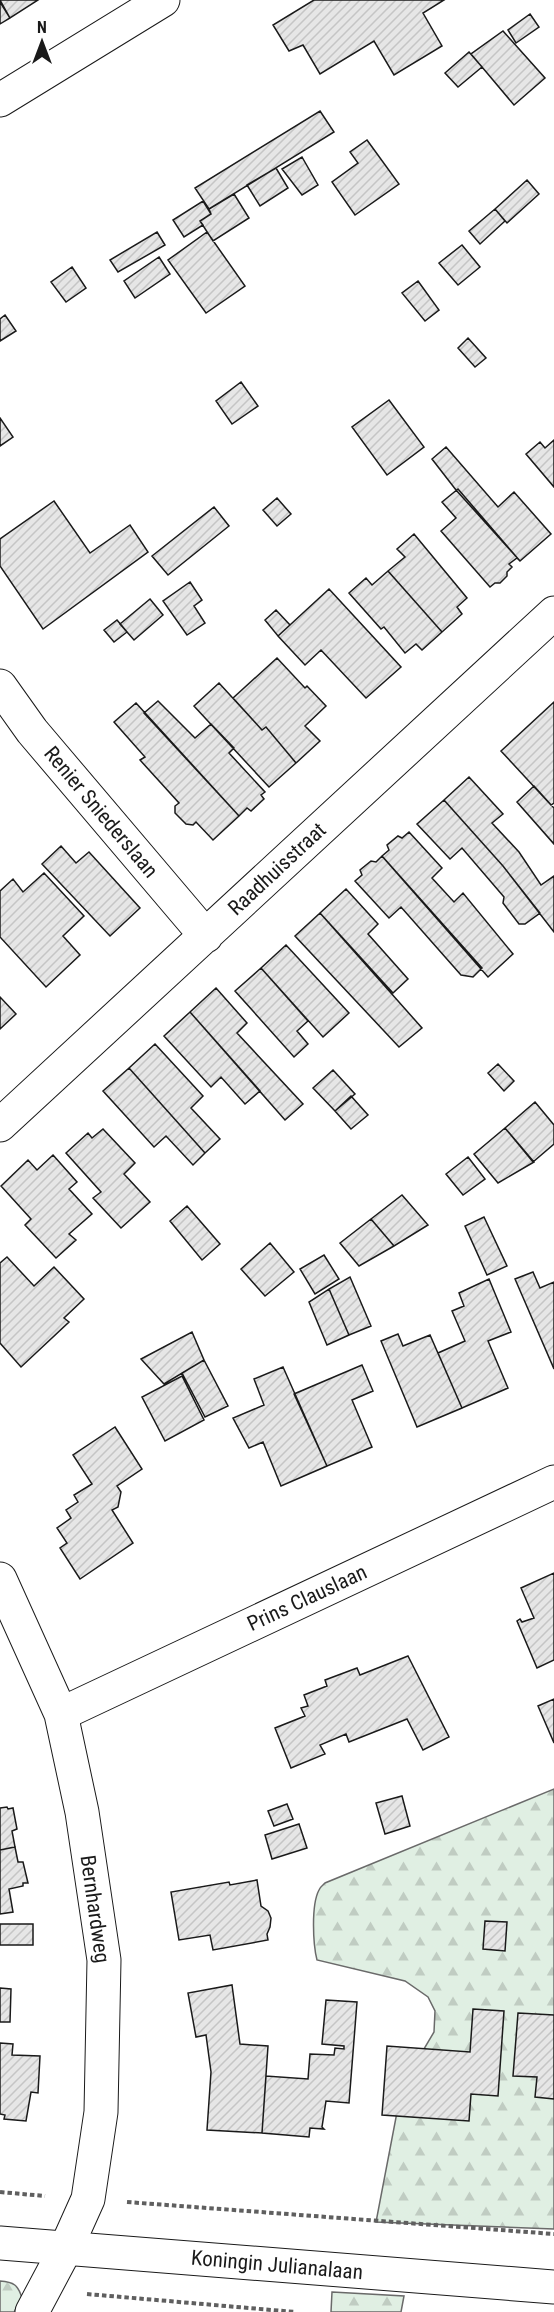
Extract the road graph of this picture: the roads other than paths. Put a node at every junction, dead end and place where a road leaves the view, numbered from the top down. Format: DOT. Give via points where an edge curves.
graph roads {
  1 [pos="163,0"];
  2 [pos="0,100"];
  3 [pos="554,613"];
  4 [pos="0,686"];
  5 [pos="206,936"];
  6 [pos="0,1125"];
  7 [pos="554,1482"];
  8 [pos="0,1579"];
  9 [pos="61,1714"];
  10 [pos="0,2243"];
  11 [pos="66,2248"];
  12 [pos="554,2288"];
  13 [pos="37,2301"];
  1 -- 2 [label="street"];
  3 -- 5 [label="street, Raadhuisstraat"];
  4 -- 5 [label="street, Renier Sniederslaan" via="32,731"];
  5 -- 6 [label="street, Raadhuisstraat"];
  7 -- 9 [label="street, Prins Clauslaan"];
  8 -- 9 [label="street, Bernhardweg"];
  9 -- 11 [label="street, Bernhardweg" via="82,1812 104,1960 101,2112 88,2199"];
  10 -- 11 [label="street, Koningin Julianalaan"];
  11 -- 12 [label="street, Koningin Julianalaan"];
  11 -- 13 [label="street, Bernhardweg"];
}
